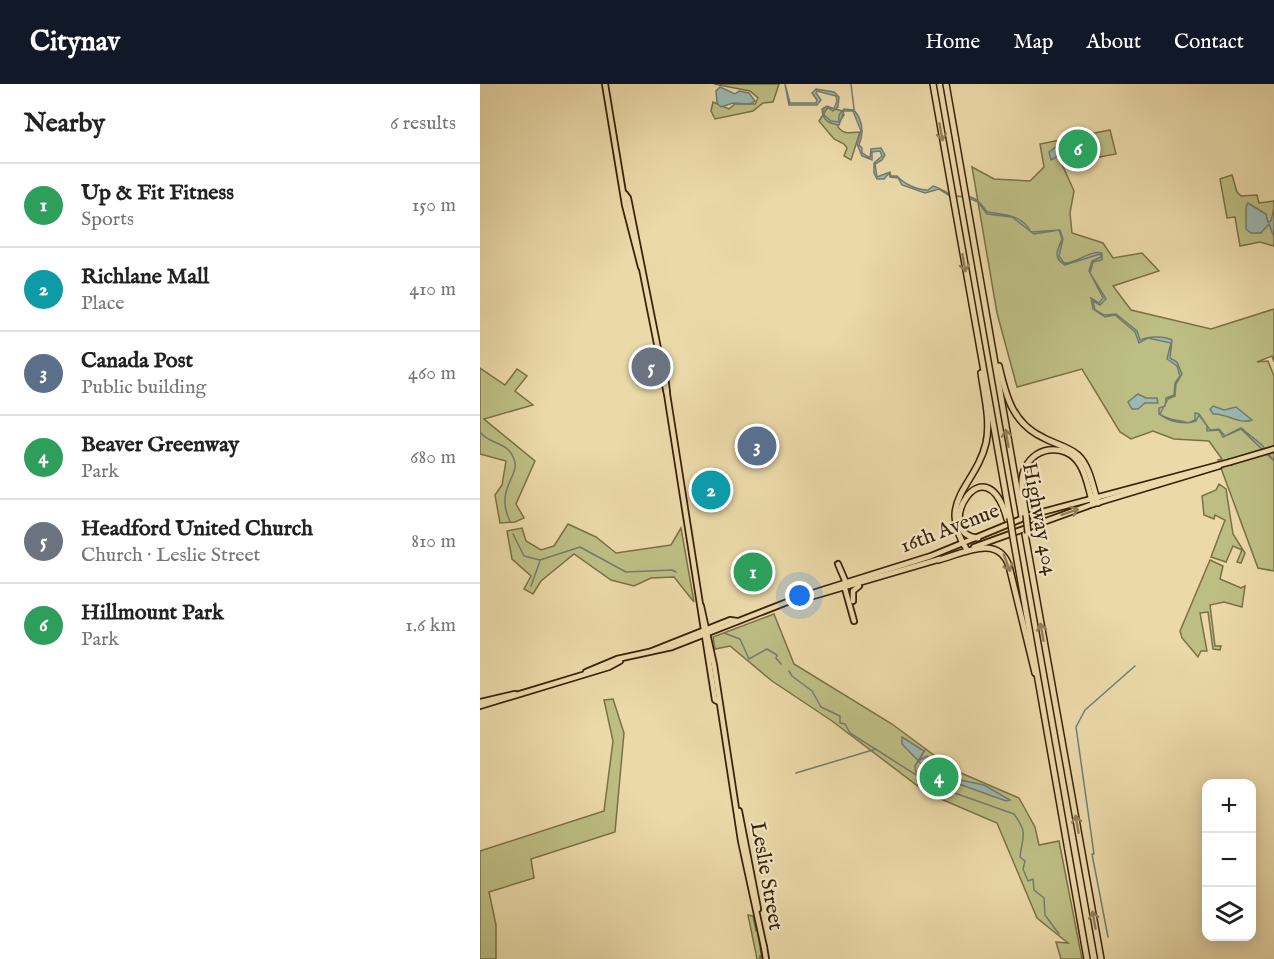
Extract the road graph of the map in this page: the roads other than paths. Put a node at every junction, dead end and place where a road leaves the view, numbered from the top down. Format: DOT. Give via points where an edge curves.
graph roads {
  1 [pos="605,84"];
  2 [pos="933,84"];
  3 [pos="946,84"];
  4 [pos="993,348"];
  5 [pos="981,360"];
  6 [pos="1272,450"];
  7 [pos="1094,500"];
  8 [pos="1024,516"];
  9 [pos="1009,518"];
  10 [pos="978,538"];
  11 [pos="963,543"];
  12 [pos="967,550"];
  13 [pos="938,560"];
  14 [pos="838,564"];
  15 [pos="868,581"];
  16 [pos="845,585"];
  17 [pos="853,601"];
  18 [pos="788,603"];
  19 [pos="854,621"];
  20 [pos="706,632"];
  21 [pos="515,694"];
  22 [pos="480,702"];
  23 [pos="480,706"];
  24 [pos="1044,708"];
  25 [pos="766,959"];
  26 [pos="1087,959"];
  27 [pos="1101,959"];
  1 -- 20 [label="main road, Leslie Street" via="640,267 664,366"];
  2 -- 5 [label="highway, Highway 404, one-way"];
  3 -- 4 [label="highway, Highway 404"];
  4 -- 7 [label="highway" via="1010,407 1019,421 1039,436 1078,455 1084,462"];
  8 -- 4 [label="highway, Highway 404, one-way"];
  5 -- 9 [label="highway, Highway 404"];
  5 -- 11 [label="highway" via="987,432 983,453 955,504 955,519"];
  6 -- 7 [label="main road, 16th Avenue"];
  7 -- 8 [label="highway" via="1074,458 1059,450 1043,451 1031,459 1023,474"];
  7 -- 10 [label="main road, 16th Avenue" via="1031,516"];
  12 -- 7 [label="main road, 16th Avenue, one-way"];
  27 -- 8 [label="highway, Highway 404, one-way, bridge"];
  9 -- 10 [label="highway" via="992,491 971,490 963,499 960,515 964,531"];
  9 -- 24 [label="highway, Highway 404, bridge"];
  10 -- 11 [label="main road, 16th Avenue"];
  11 -- 12 [label="highway"];
  11 -- 16 [label="main road, 16th Avenue"];
  12 -- 13 [label="main road, 16th Avenue"];
  13 -- 15 [label="main road, 16th Avenue"];
  13 -- 24 [label="highway, one-way" via="986,547 1004,553"];
  14 -- 16 [label="main road"];
  15 -- 16 [label="main road, 16th Avenue"];
  15 -- 17 [label="main road" via="854,590"];
  16 -- 18 [label="main road, 16th Avenue"];
  16 -- 18 [label="main road, 16th Avenue"];
  16 -- 19 [label="main road"];
  18 -- 20 [label="main road, 16th Avenue" via="730,620"];
  20 -- 21 [label="main road, 16th Avenue"];
  20 -- 25 [label="main road, Leslie Street"];
  21 -- 22 [label="main road, 16th Avenue"];
  21 -- 23 [label="main road, 16th Avenue"];
  24 -- 26 [label="highway, Highway 404"];
}
